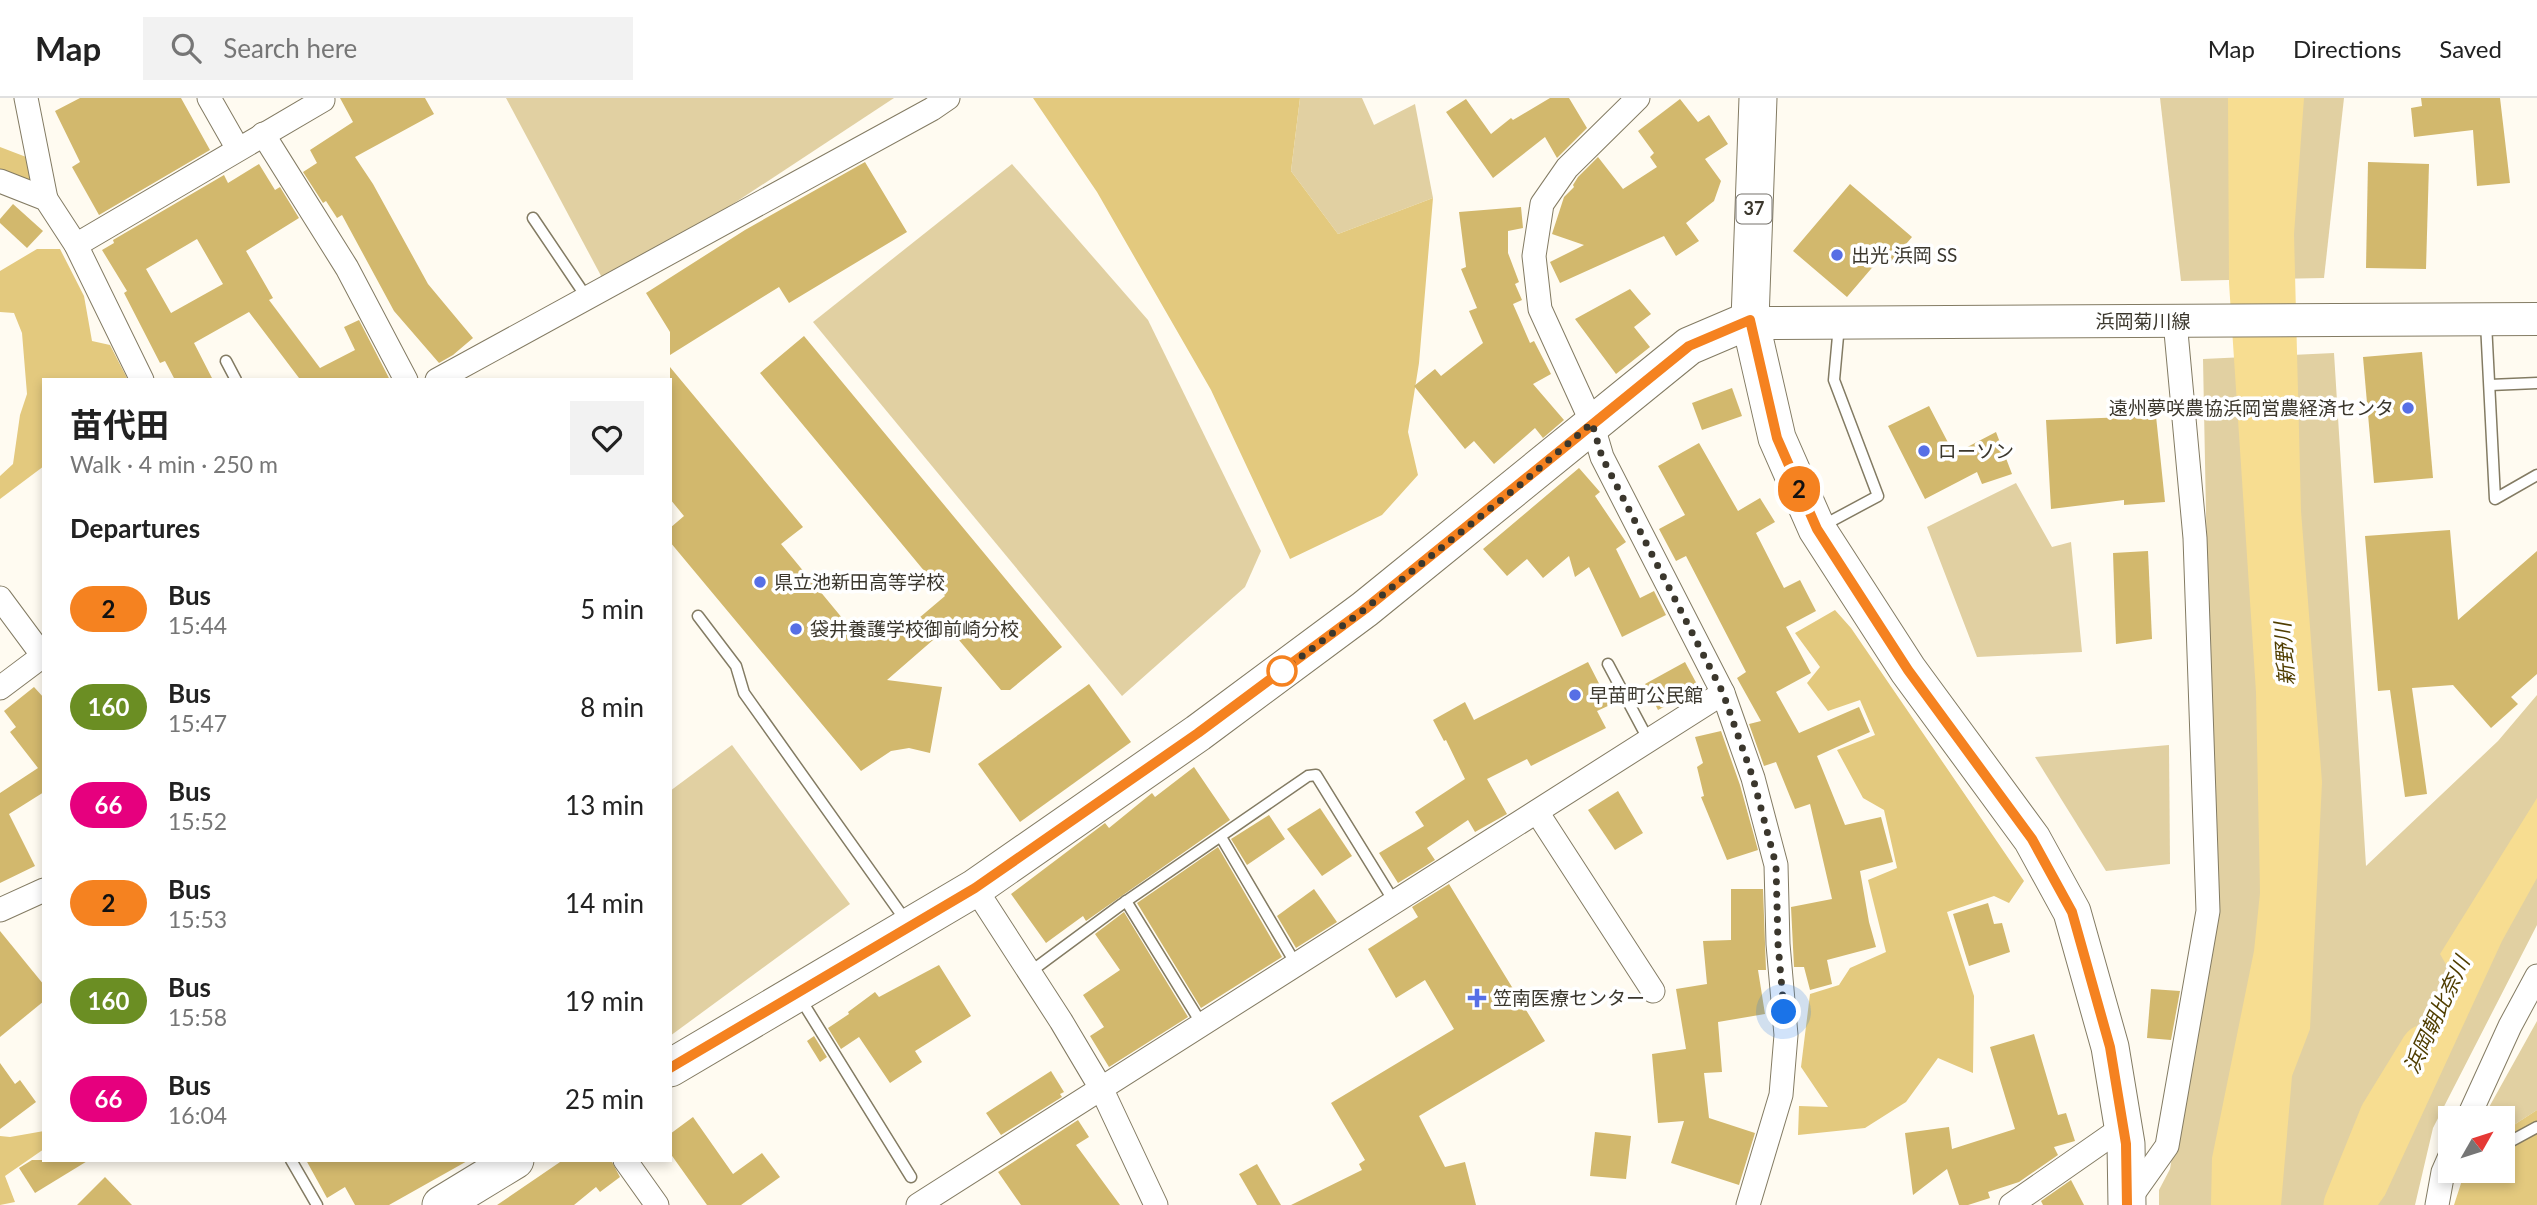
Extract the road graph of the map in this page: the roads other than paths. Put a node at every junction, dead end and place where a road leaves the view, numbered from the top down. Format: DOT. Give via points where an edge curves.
graph roads {
  1 [pos="26,98"];
  2 [pos="209,98"];
  3 [pos="1637,98"];
  4 [pos="1758,98"];
  5 [pos="323,100"];
  6 [pos="936,102"];
  7 [pos="263,134"];
  8 [pos="238,149"];
  9 [pos="0,181"];
  10 [pos="46,199"];
  11 [pos="533,218"];
  12 [pos="76,245"];
  13 [pos="587,298"];
  14 [pos="2537,319"];
  15 [pos="1750,320"];
  16 [pos="2486,320"];
  17 [pos="2181,321"];
  18 [pos="1839,322"];
  19 [pos="226,361"];
  20 [pos="141,378"];
  21 [pos="235,378"];
  22 [pos="405,378"];
  23 [pos="441,378"];
  24 [pos="2537,383"];
  25 [pos="2490,385"];
  26 [pos="1592,423"];
  27 [pos="2537,475"];
  28 [pos="1817,529"];
  29 [pos="0,598"];
  30 [pos="698,616"];
  31 [pos="42,653"];
  32 [pos="42,657"];
  33 [pos="1608,664"];
  34 [pos="0,688"];
  35 [pos="1723,693"];
  36 [pos="1649,741"];
  37 [pos="1537,812"];
  38 [pos="1221,836"];
  39 [pos="975,888"];
  40 [pos="42,891"];
  41 [pos="1126,901"];
  42 [pos="1395,903"];
  43 [pos="0,911"];
  44 [pos="910,926"];
  45 [pos="1297,966"];
  46 [pos="1030,972"];
  47 [pos="2537,976"];
  48 [pos="1653,991"];
  49 [pos="797,993"];
  50 [pos="1203,1026"];
  51 [pos="672,1067"];
  52 [pos="1102,1090"];
  53 [pos="2473,1106"];
  54 [pos="2537,1127"];
  55 [pos="2123,1128"];
  56 [pos="2515,1139"];
  57 [pos="292,1162"];
  58 [pos="512,1162"];
  59 [pos="626,1162"];
  60 [pos="911,1177"];
  61 [pos="2442,1183"];
  62 [pos="2127,1204"];
  63 [pos="317,1205"];
  64 [pos="441,1205"];
  65 [pos="657,1205"];
  66 [pos="918,1205"];
  67 [pos="1156,1205"];
  68 [pos="1748,1205"];
  69 [pos="2011,1205"];
  70 [pos="2437,1205"];
  1 -- 10 [label="street"];
  2 -- 8 [label="street"];
  3 -- 26 [label="street" via="1567,168 1542,204 1534,256 1540,309"];
  4 -- 15 [label="main road, 37"];
  5 -- 7 [label="street"];
  6 -- 13 [label="street"];
  7 -- 8 [label="street"];
  7 -- 22 [label="street" via="346,268"];
  8 -- 12 [label="street"];
  9 -- 10 [label="street"];
  10 -- 12 [label="street"];
  11 -- 13 [label="lane"];
  12 -- 20 [label="street"];
  13 -- 23 [label="street"];
  14 -- 16 [label="main road, 浜岡菊川線"];
  15 -- 18 [label="main road, 浜岡菊川線"];
  15 -- 26 [label="main road" via="1689,346"];
  15 -- 28 [label="main road, 37" via="1777,438"];
  16 -- 17 [label="main road, 浜岡菊川線"];
  16 -- 25 [label="lane"];
  17 -- 18 [label="main road, 浜岡菊川線"];
  17 -- 62 [label="street" via="2195,538 2207,911 2167,1146"];
  18 -- 28 [label="lane" via="1834,380 1878,496"];
  19 -- 21 [label="lane"];
  24 -- 25 [label="lane"];
  25 -- 27 [label="lane" via="2495,499"];
  26 -- 35 [label="street" via="1602,457"];
  26 -- 39 [label="main road" via="1365,609 1198,733"];
  28 -- 55 [label="main road, 37" via="1908,670 2032,839 2072,912 2110,1047"];
  29 -- 31 [label="street"];
  30 -- 44 [label="lane" via="737,666 744,694"];
  32 -- 34 [label="street"];
  33 -- 36 [label="lane"];
  35 -- 36 [label="street"];
  35 -- 68 [label="street" via="1753,778 1776,865 1786,1035 1781,1095"];
  36 -- 37 [label="street"];
  37 -- 42 [label="street"];
  37 -- 48 [label="street"];
  38 -- 41 [label="lane"];
  38 -- 42 [label="lane" via="1316,775"];
  38 -- 45 [label="lane"];
  39 -- 44 [label="main road"];
  39 -- 46 [label="street"];
  40 -- 43 [label="street"];
  41 -- 46 [label="lane"];
  41 -- 50 [label="lane"];
  42 -- 45 [label="street"];
  44 -- 49 [label="main road"];
  45 -- 50 [label="street"];
  46 -- 52 [label="street"];
  47 -- 53 [label="street"];
  49 -- 51 [label="main road"];
  49 -- 60 [label="lane"];
  50 -- 52 [label="street"];
  52 -- 66 [label="street"];
  52 -- 67 [label="street"];
  54 -- 56 [label="lane"];
  55 -- 62 [label="main road, 37"];
  55 -- 69 [label="street"];
  57 -- 63 [label="lane"];
  58 -- 64 [label="main road"];
  59 -- 65 [label="street"];
  61 -- 70 [label="street"];
}
